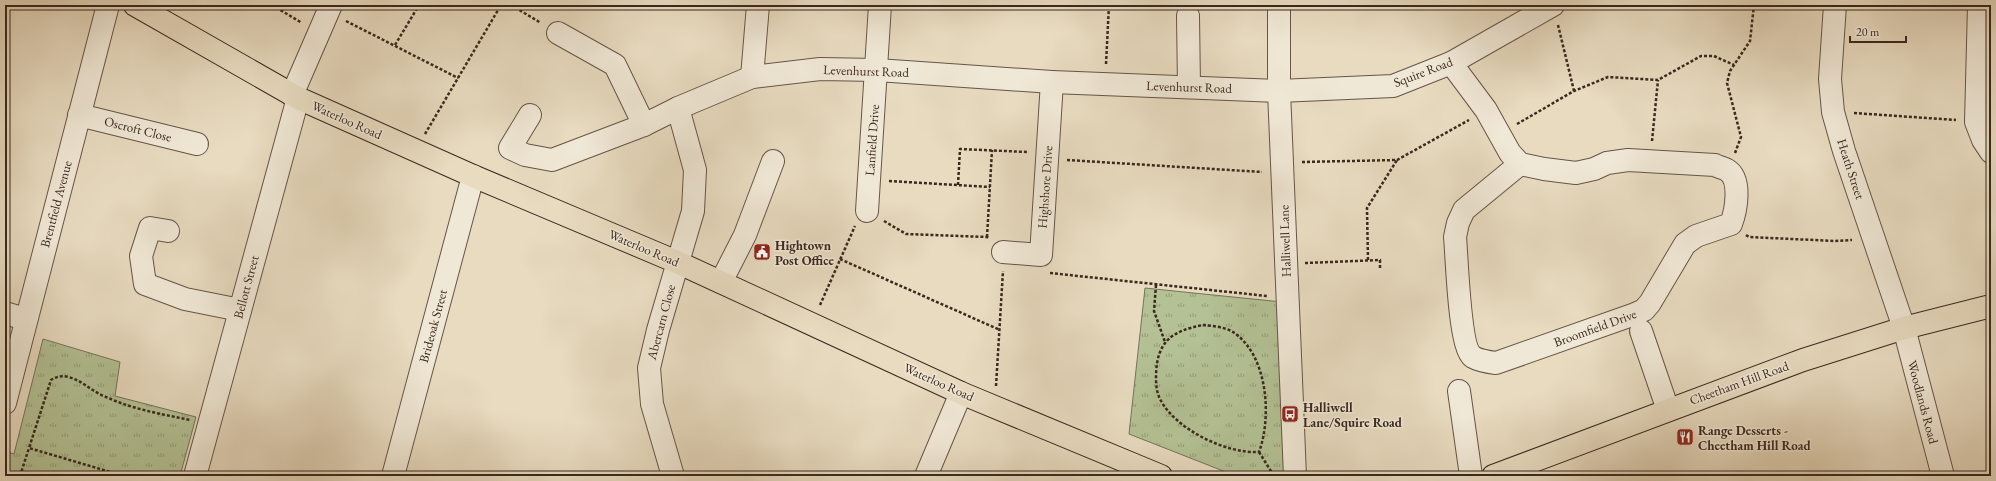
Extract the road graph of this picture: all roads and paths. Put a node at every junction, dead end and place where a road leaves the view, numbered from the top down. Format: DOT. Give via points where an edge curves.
graph roads {
  1 [pos="108,5"];
  2 [pos="135,5"];
  3 [pos="272,5"];
  4 [pos="419,5"];
  5 [pos="501,5"];
  6 [pos="511,5"];
  7 [pos="758,5"];
  8 [pos="880,5"];
  9 [pos="1109,5"];
  10 [pos="1278,5"];
  11 [pos="1553,5"];
  12 [pos="1754,5"];
  13 [pos="1835,5"];
  14 [pos="1979,5"];
  15 [pos="329,8"];
  16 [pos="1188,16"];
  17 [pos="319,33"];
  18 [pos="558,34"];
  19 [pos="395,45"];
  20 [pos="1451,63"];
  21 [pos="1734,65"];
  22 [pos="877,70"];
  23 [pos="752,77"];
  24 [pos="458,78"];
  25 [pos="1658,80"];
  26 [pos="1052,82"];
  27 [pos="1106,84"];
  28 [pos="1189,87"];
  29 [pos="1279,91"];
  30 [pos="1574,91"];
  31 [pos="295,97"];
  32 [pos="678,108"];
  33 [pos="1486,110"];
  34 [pos="1833,112"];
  35 [pos="79,114"];
  36 [pos="530,115"];
  37 [pos="1976,122"];
  38 [pos="644,125"];
  39 [pos="1500,134"];
  40 [pos="197,144"];
  41 [pos="415,150"];
  42 [pos="992,150"];
  43 [pos="1991,152"];
  44 [pos="1047,156"];
  45 [pos="773,160"];
  46 [pos="1397,160"];
  47 [pos="1650,161"];
  48 [pos="1520,164"];
  49 [pos="1282,168"];
  50 [pos="1728,170"];
  51 [pos="473,176"];
  52 [pos="870,179"];
  53 [pos="958,185"];
  54 [pos="990,187"];
  55 [pos="867,211"];
  56 [pos="1731,224"];
  57 [pos="168,231"];
  58 [pos="987,236"];
  59 [pos="1873,238"];
  60 [pos="1004,252"];
  61 [pos="1041,255"];
  62 [pos="840,259"];
  63 [pos="1368,260"];
  64 [pos="677,262"];
  65 [pos="1286,264"];
  66 [pos="1380,269"];
  67 [pos="721,282"];
  68 [pos="1156,285"];
  69 [pos="1287,298"];
  70 [pos="1991,306"];
  71 [pos="240,310"];
  72 [pos="15,316"];
  73 [pos="812,324"];
  74 [pos="1904,328"];
  75 [pos="1000,330"];
  76 [pos="1641,331"];
  77 [pos="1165,342"];
  78 [pos="1458,391"];
  79 [pos="961,393"];
  80 [pos="5,402"];
  81 [pos="994,406"];
  82 [pos="1668,410"];
  83 [pos="208,424"];
  84 [pos="29,448"];
  85 [pos="1259,452"];
  86 [pos="5,474"];
  87 [pos="10,476"];
  88 [pos="20,476"];
  89 [pos="124,476"];
  90 [pos="195,476"];
  91 [pos="393,476"];
  92 [pos="673,476"];
  93 [pos="926,476"];
  94 [pos="1161,476"];
  95 [pos="1274,476"];
  96 [pos="1295,476"];
  97 [pos="1471,476"];
  98 [pos="1493,476"];
  99 [pos="1943,476"];
  1 -- 35 [label="street, Brentfield Avenue"];
  2 -- 31 [label="main road, Waterloo Road"];
  3 -- 17 [label="path"];
  4 -- 19 [label="path"];
  5 -- 24 [label="path"];
  6 -- 18 [label="path"];
  7 -- 23 [label="street"];
  8 -- 22 [label="street, Lanfield Drive"];
  9 -- 27 [label="path"];
  10 -- 29 [label="street, Halliwell Lane"];
  11 -- 20 [label="street, Squire Road"];
  11 -- 30 [label="path"];
  12 -- 21 [label="path" via="1750,41"];
  13 -- 34 [label="street, Heath Street" via="1830,79"];
  14 -- 37 [label="street"];
  15 -- 17 [label="street, Bellott Street"];
  15 -- 19 [label="path"];
  16 -- 28 [label="street"];
  17 -- 31 [label="street, Bellott Street"];
  18 -- 38 [label="street" via="615,65"];
  19 -- 24 [label="path"];
  20 -- 29 [label="street, Squire Road" via="1393,86"];
  20 -- 33 [label="street"];
  21 -- 25 [label="path" via="1714,56 1701,56"];
  21 -- 50 [label="path" via="1727,83 1741,137"];
  22 -- 23 [label="street, Levenhurst Road" via="820,69"];
  22 -- 26 [label="street, Levenhurst Road"];
  22 -- 52 [label="street, Lanfield Drive"];
  23 -- 32 [label="street, Levenhurst Road"];
  24 -- 41 [label="path"];
  25 -- 30 [label="path" via="1608,77"];
  25 -- 47 [label="path"];
  26 -- 27 [label="street, Levenhurst Road"];
  26 -- 44 [label="street, Highshore Drive"];
  27 -- 28 [label="street, Levenhurst Road"];
  28 -- 29 [label="street, Levenhurst Road"];
  29 -- 49 [label="street, Halliwell Lane"];
  30 -- 39 [label="path"];
  31 -- 41 [label="main road, Waterloo Road"];
  31 -- 71 [label="street, Bellott Street"];
  32 -- 38 [label="street, Levenhurst Road"];
  32 -- 64 [label="street, Abercarn Close" via="695,170 695,191 689,229"];
  33 -- 39 [label="street"];
  33 -- 46 [label="path"];
  34 -- 37 [label="path"];
  34 -- 59 [label="street, Heath Street"];
  35 -- 40 [label="street, Oscroft Close"];
  35 -- 72 [label="street, Brentfield Avenue"];
  36 -- 38 [label="street, Levenhurst Road" via="510,148 525,155 552,160"];
  37 -- 43 [label="street"];
  39 -- 48 [label="street" via="1510,153"];
  41 -- 51 [label="main road, Waterloo Road"];
  42 -- 44 [label="path"];
  42 -- 53 [label="path" via="960,149"];
  42 -- 54 [label="path"];
  44 -- 49 [label="path"];
  44 -- 61 [label="street, Highshore Drive"];
  45 -- 67 [label="street" via="745,234"];
  46 -- 49 [label="path"];
  46 -- 63 [label="path" via="1367,208"];
  47 -- 48 [label="street" via="1628,160 1607,163 1576,173"];
  47 -- 50 [label="street" via="1715,166"];
  48 -- 56 [label="street, Broomfield Drive" via="1464,210 1455,237 1464,341 1472,356 1484,362 1496,363 1644,310 1685,244 1696,236"];
  49 -- 65 [label="street, Halliwell Lane"];
  50 -- 56 [label="street" via="1737,190 1736,212"];
  51 -- 64 [label="main road, Waterloo Road"];
  51 -- 91 [label="street, Brideoak Street"];
  52 -- 53 [label="path"];
  52 -- 55 [label="street, Lanfield Drive"];
  53 -- 54 [label="path"];
  54 -- 58 [label="path"];
  55 -- 58 [label="path" via="906,234"];
  55 -- 62 [label="path" via="854,226"];
  56 -- 59 [label="path" via="1749,236 1835,241"];
  57 -- 71 [label="street" via="150,228 141,256 146,284 185,299"];
  58 -- 60 [label="path"];
  59 -- 74 [label="street, Heath Street"];
  60 -- 61 [label="street"];
  60 -- 75 [label="path"];
  61 -- 68 [label="path" via="1051,275"];
  62 -- 73 [label="path"];
  62 -- 75 [label="path"];
  63 -- 65 [label="path"];
  63 -- 66 [label="path" via="1380,260"];
  64 -- 67 [label="main road, Waterloo Road"];
  64 -- 92 [label="street, Abercarn Close" via="649,368 652,404"];
  65 -- 69 [label="street, Halliwell Lane"];
  67 -- 73 [label="main road, Waterloo Road"];
  68 -- 69 [label="path"];
  68 -- 77 [label="path" via="1154,311"];
  69 -- 96 [label="street, Halliwell Lane"];
  70 -- 74 [label="main road, Cheetham Hill Road"];
  71 -- 83 [label="street, Bellott Street"];
  72 -- 80 [label="street, Brentfield Avenue"];
  73 -- 79 [label="main road, Waterloo Road"];
  74 -- 82 [label="main road, Cheetham Hill Road" via="1803,360"];
  74 -- 99 [label="street, Woodlands Road"];
  75 -- 81 [label="path"];
  76 -- 82 [label="street"];
  77 -- 85 [label="path" via="1159,353 1156,387 1166,408 1185,426 1205,438 1241,451"];
  77 -- 85 [label="path" via="1185,328 1203,325 1232,332 1244,341 1266,389 1264,432"];
  78 -- 97 [label="street"];
  79 -- 81 [label="main road, Waterloo Road"];
  79 -- 93 [label="street"];
  81 -- 94 [label="main road, Waterloo Road"];
  82 -- 98 [label="main road, Cheetham Hill Road"];
  83 -- 84 [label="path" via="140,410 102,396 82,382 57,376 51,380"];
  83 -- 90 [label="street, Bellott Street"];
  84 -- 88 [label="path"];
  84 -- 89 [label="path"];
  85 -- 95 [label="path"];
  86 -- 87 [label="path"];
}
